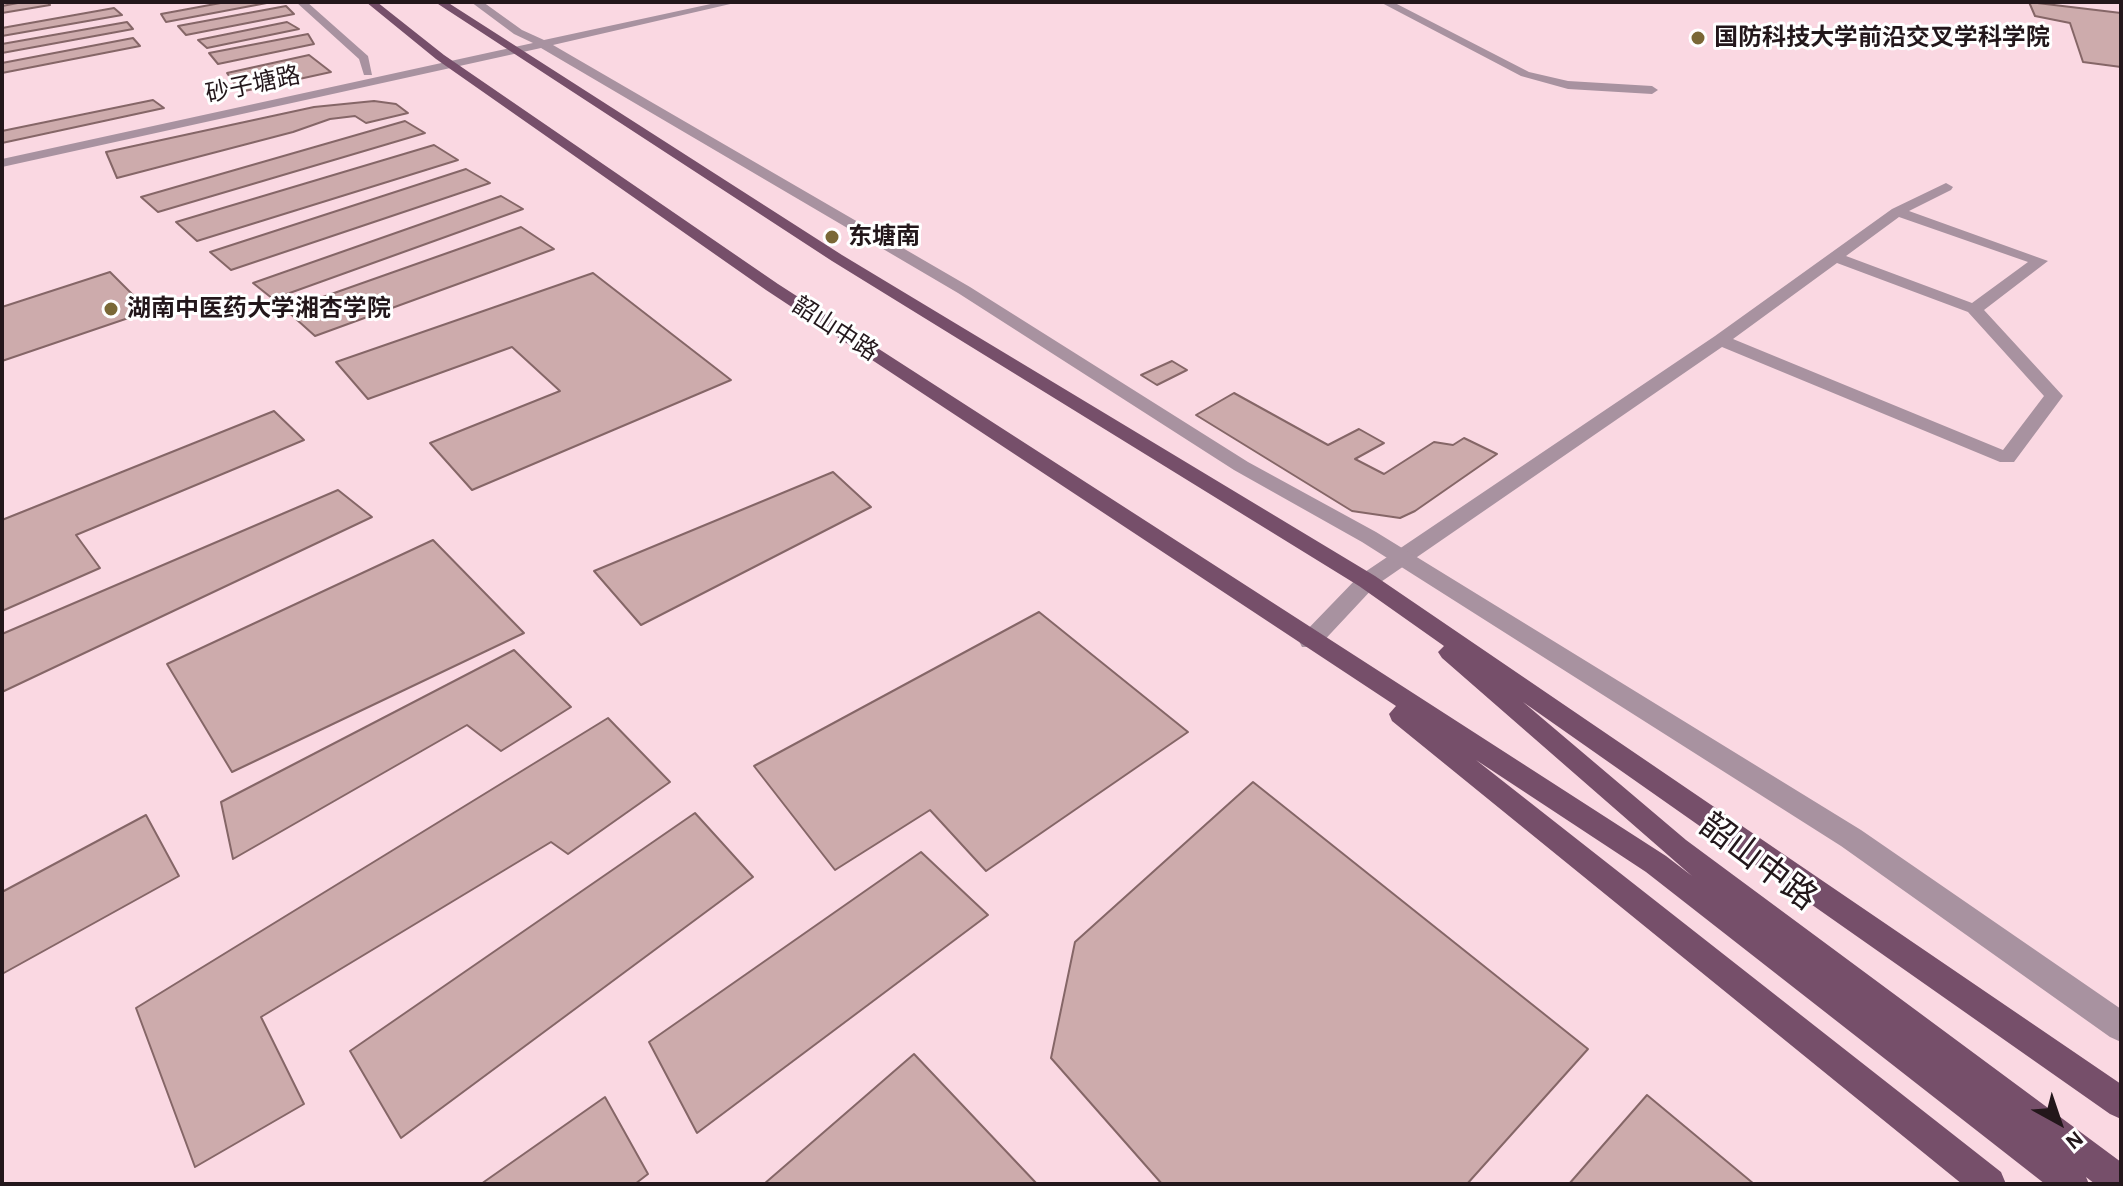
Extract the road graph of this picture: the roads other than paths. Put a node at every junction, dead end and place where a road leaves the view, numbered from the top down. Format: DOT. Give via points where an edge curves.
graph roads {
  1 [pos="301,2"];
  2 [pos="371,2"];
  3 [pos="440,2"];
  4 [pos="476,2"];
  5 [pos="706,2"];
  6 [pos="734,2"];
  7 [pos="1385,2"];
  8 [pos="538,41"];
  9 [pos="509,48"];
  10 [pos="447,60"];
  11 [pos="368,73"];
  12 [pos="1652,90"];
  13 [pos="2,154"];
  14 [pos="2,163"];
  15 [pos="1946,187"];
  16 [pos="1897,212"];
  17 [pos="1835,257"];
  18 [pos="1974,309"];
  19 [pos="1721,340"];
  20 [pos="1402,558"];
  21 [pos="1367,581"];
  22 [pos="1310,641"];
  23 [pos="1666,856"];
  24 [pos="2121,1027"];
  25 [pos="2121,1103"];
  26 [pos="2121,1183"];
  27 [pos="1989,1184"];
  28 [pos="2072,1184"];
  1 -- 11 [label="street" via="364,58"];
  2 -- 10 [label="main road, 韶山中路"];
  3 -- 9 [label="main road, 韶山中路"];
  4 -- 8 [label="street"];
  5 -- 8 [label="street"];
  6 -- 8 [label="street"];
  7 -- 12 [label="street" via="1525,74 1568,85"];
  8 -- 9 [label="street, 砂子塘路"];
  8 -- 20 [label="street" via="964,290 1241,466"];
  9 -- 10 [label="street, 砂子塘路"];
  9 -- 21 [label="main road, 韶山中路" via="837,258"];
  10 -- 11 [label="street, 砂子塘路"];
  10 -- 14 [label="street, 砂子塘路"];
  10 -- 22 [label="main road, 韶山中路" via="772,287"];
  11 -- 13 [label="street, 砂子塘路"];
  15 -- 16 [label="street"];
  16 -- 17 [label="street"];
  16 -- 18 [label="street" via="2040,261"];
  17 -- 18 [label="street"];
  17 -- 19 [label="street"];
  18 -- 19 [label="street" via="2054,396 2007,458"];
  19 -- 20 [label="street"];
  20 -- 21 [label="street"];
  20 -- 24 [label="street" via="1851,838"];
  21 -- 22 [label="street"];
  21 -- 23 [label="main road, 韶山中路"];
  21 -- 25 [label="main road, 韶山中路"];
  22 -- 23 [label="main road, 韶山中路"];
  22 -- 27 [label="main road, 韶山中路"];
  23 -- 26 [label="main road, 韶山中路"];
  23 -- 28 [label="main road, 韶山中路"];
}
